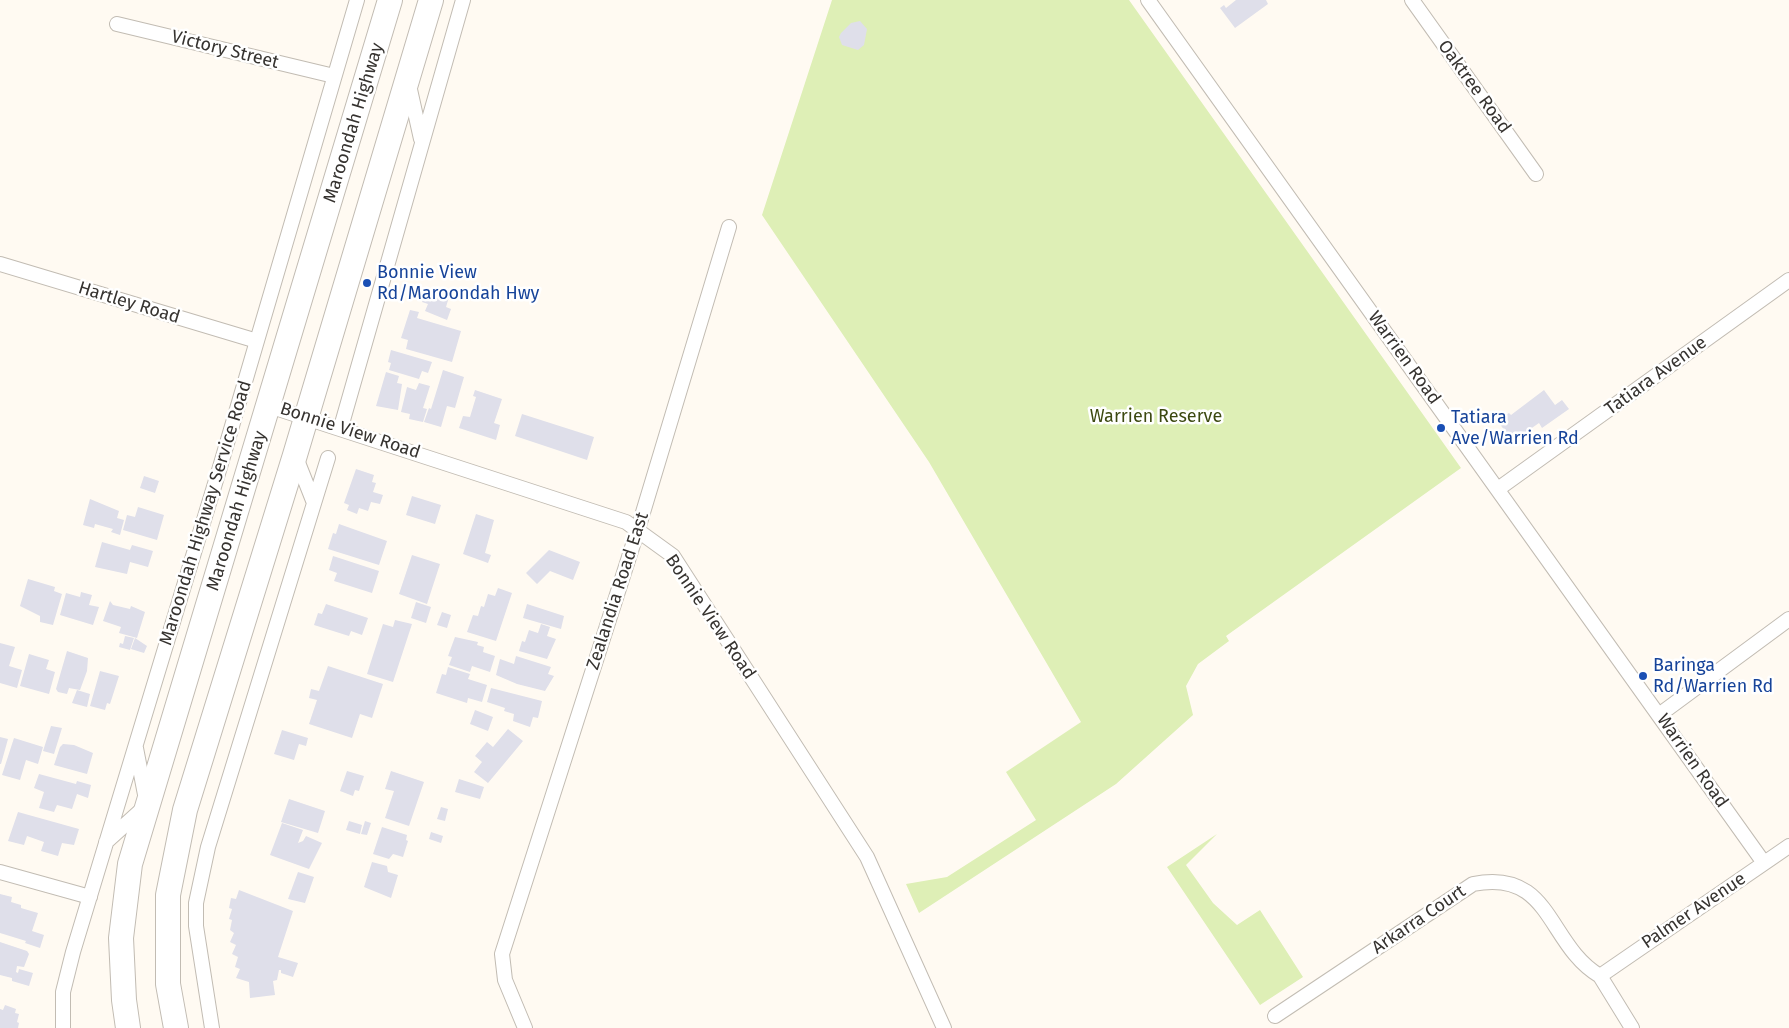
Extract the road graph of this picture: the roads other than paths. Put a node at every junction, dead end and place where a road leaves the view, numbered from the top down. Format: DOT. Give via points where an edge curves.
graph roads {
  1 [pos="357,0"];
  2 [pos="390,0"];
  3 [pos="431,0"];
  4 [pos="462,0"];
  5 [pos="1148,0"];
  6 [pos="1412,0"];
  7 [pos="116,24"];
  8 [pos="334,76"];
  9 [pos="408,79"];
  10 [pos="422,140"];
  11 [pos="1536,174"];
  12 [pos="729,227"];
  13 [pos="0,264"];
  14 [pos="1789,280"];
  15 [pos="258,341"];
  16 [pos="269,406"];
  17 [pos="305,417"];
  18 [pos="341,428"];
  19 [pos="295,455"];
  20 [pos="328,458"];
  21 [pos="1498,489"];
  22 [pos="314,503"];
  23 [pos="638,529"];
  24 [pos="1789,619"];
  25 [pos="1659,715"];
  26 [pos="135,745"];
  27 [pos="147,805"];
  28 [pos="106,842"];
  29 [pos="1789,846"];
  30 [pos="1764,863"];
  31 [pos="0,872"];
  32 [pos="90,897"];
  33 [pos="1600,976"];
  34 [pos="1275,1016"];
  35 [pos="63,1028"];
  36 [pos="128,1028"];
  37 [pos="176,1028"];
  38 [pos="212,1028"];
  39 [pos="525,1028"];
  40 [pos="944,1028"];
  41 [pos="1632,1028"];
  1 -- 8 [label="street, Maroondah Highway Service Road"];
  2 -- 16 [label="highway, Maroondah Highway"];
  3 -- 9 [label="highway"];
  4 -- 10 [label="street"];
  5 -- 21 [label="street, Warrien Road"];
  6 -- 11 [label="street, Oaktree Road"];
  7 -- 8 [label="street, Victory Street"];
  8 -- 15 [label="street, Maroondah Highway Service Road"];
  9 -- 10 [label="street"];
  9 -- 17 [label="highway"];
  10 -- 18 [label="street"];
  12 -- 23 [label="street, Zealandia Road East"];
  13 -- 15 [label="street, Hartley Road"];
  14 -- 21 [label="street, Tatiara Avenue"];
  15 -- 26 [label="street, Maroondah Highway Service Road"];
  16 -- 17 [label="street, Bonnie View Road"];
  16 -- 27 [label="highway, Maroondah Highway"];
  17 -- 18 [label="street, Bonnie View Road"];
  17 -- 19 [label="highway"];
  18 -- 23 [label="street, Bonnie View Road" via="617,518"];
  19 -- 22 [label="street"];
  19 -- 37 [label="highway" via="179,836 168,895 168,984"];
  20 -- 22 [label="street"];
  21 -- 25 [label="street, Warrien Road"];
  22 -- 38 [label="street" via="208,848 196,903 197,943"];
  23 -- 39 [label="street, Zealandia Road East" via="502,954 505,980"];
  23 -- 40 [label="street, Bonnie View Road" via="673,556 868,857"];
  24 -- 25 [label="street"];
  25 -- 30 [label="street, Warrien Road"];
  26 -- 27 [label="street"];
  26 -- 28 [label="street, Maroondah Highway Service Road"];
  27 -- 28 [label="street"];
  27 -- 36 [label="highway, Maroondah Highway" via="130,864 121,938"];
  28 -- 32 [label="street, Maroondah Highway Service Road"];
  29 -- 30 [label="street, Palmer Avenue"];
  30 -- 33 [label="street, Palmer Avenue"];
  31 -- 32 [label="street"];
  32 -- 35 [label="street, Maroondah Highway Service Road" via="63,992"];
  33 -- 34 [label="street, Arkarra Court" via="1580,961 1534,895 1517,886 1485,882 1473,884"];
  33 -- 41 [label="street"];
}
